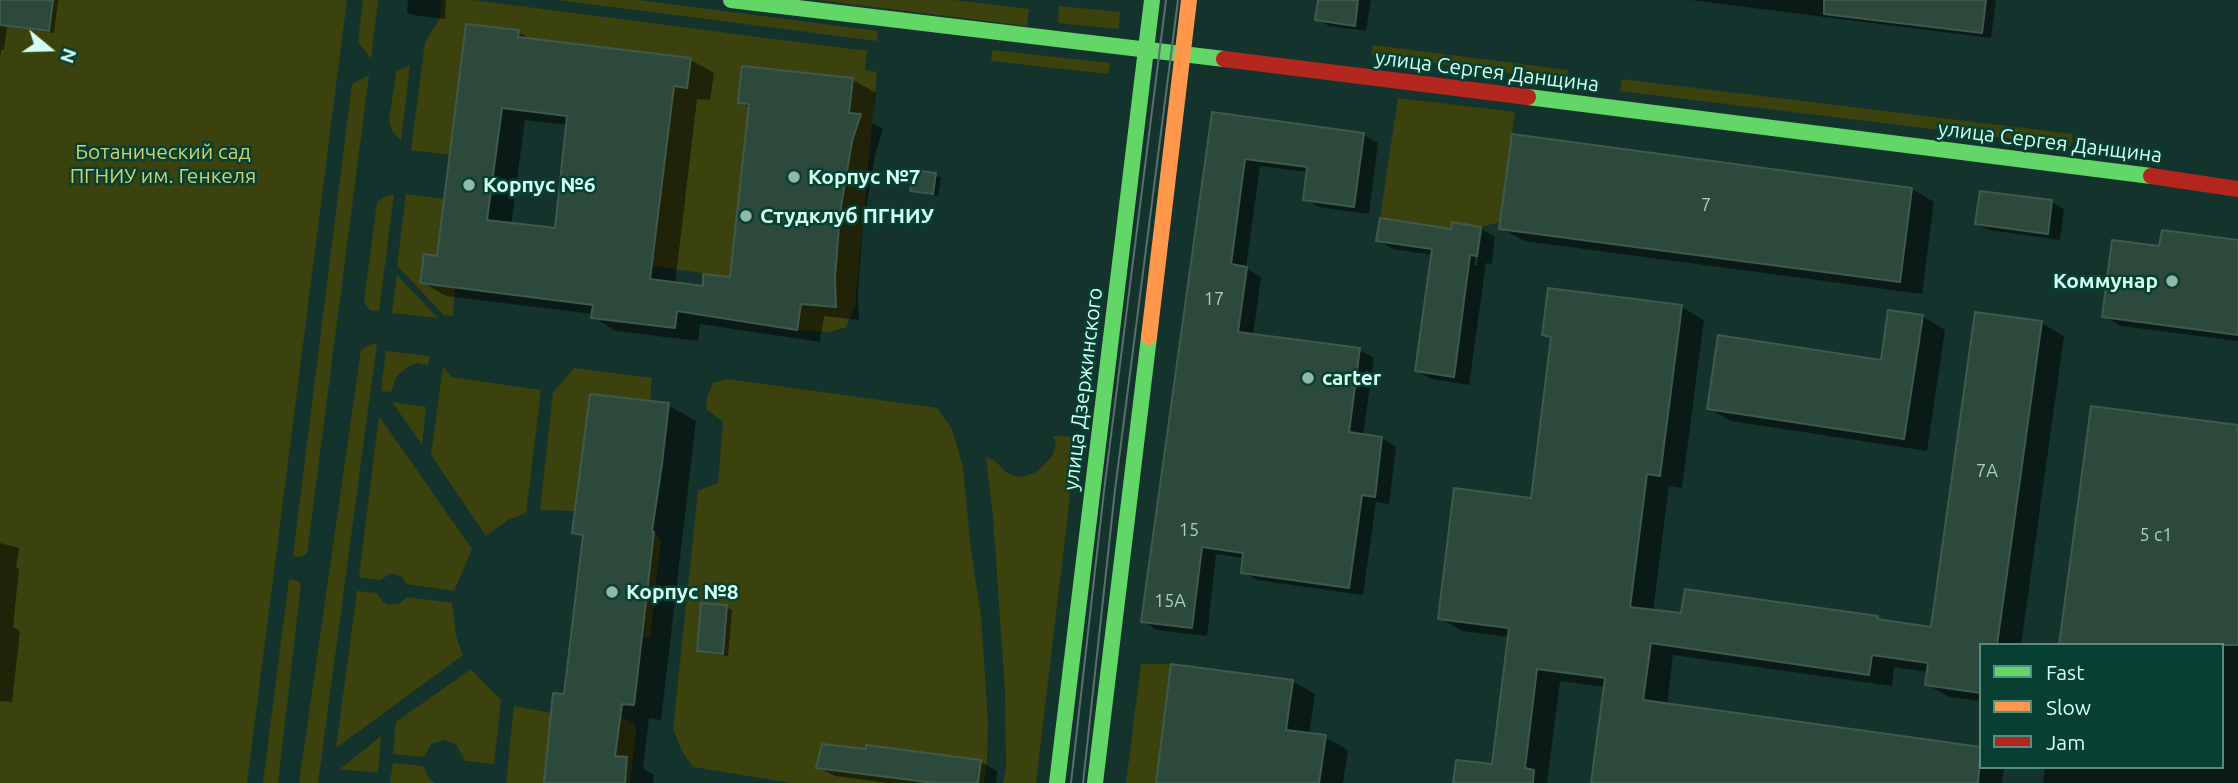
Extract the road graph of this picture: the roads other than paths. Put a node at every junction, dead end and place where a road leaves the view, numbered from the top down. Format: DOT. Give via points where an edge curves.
graph roads {
  1 [pos="731,0"];
  2 [pos="1152,0"];
  3 [pos="1189,0"];
  4 [pos="1146,49"];
  5 [pos="1182,54"];
  6 [pos="2238,189"];
  7 [pos="1057,783"];
  8 [pos="1095,783"];
  1 -- 4 [label="main road, улица Сергея Данщина"];
  2 -- 4 [label="main road, улица Дзержинского"];
  3 -- 5 [label="main road"];
  4 -- 5 [label="main road, улица Сергея Данщина"];
  4 -- 7 [label="main road, улица Дзержинского"];
  5 -- 6 [label="main road, улица Сергея Данщина"];
  5 -- 8 [label="main road"];
}
